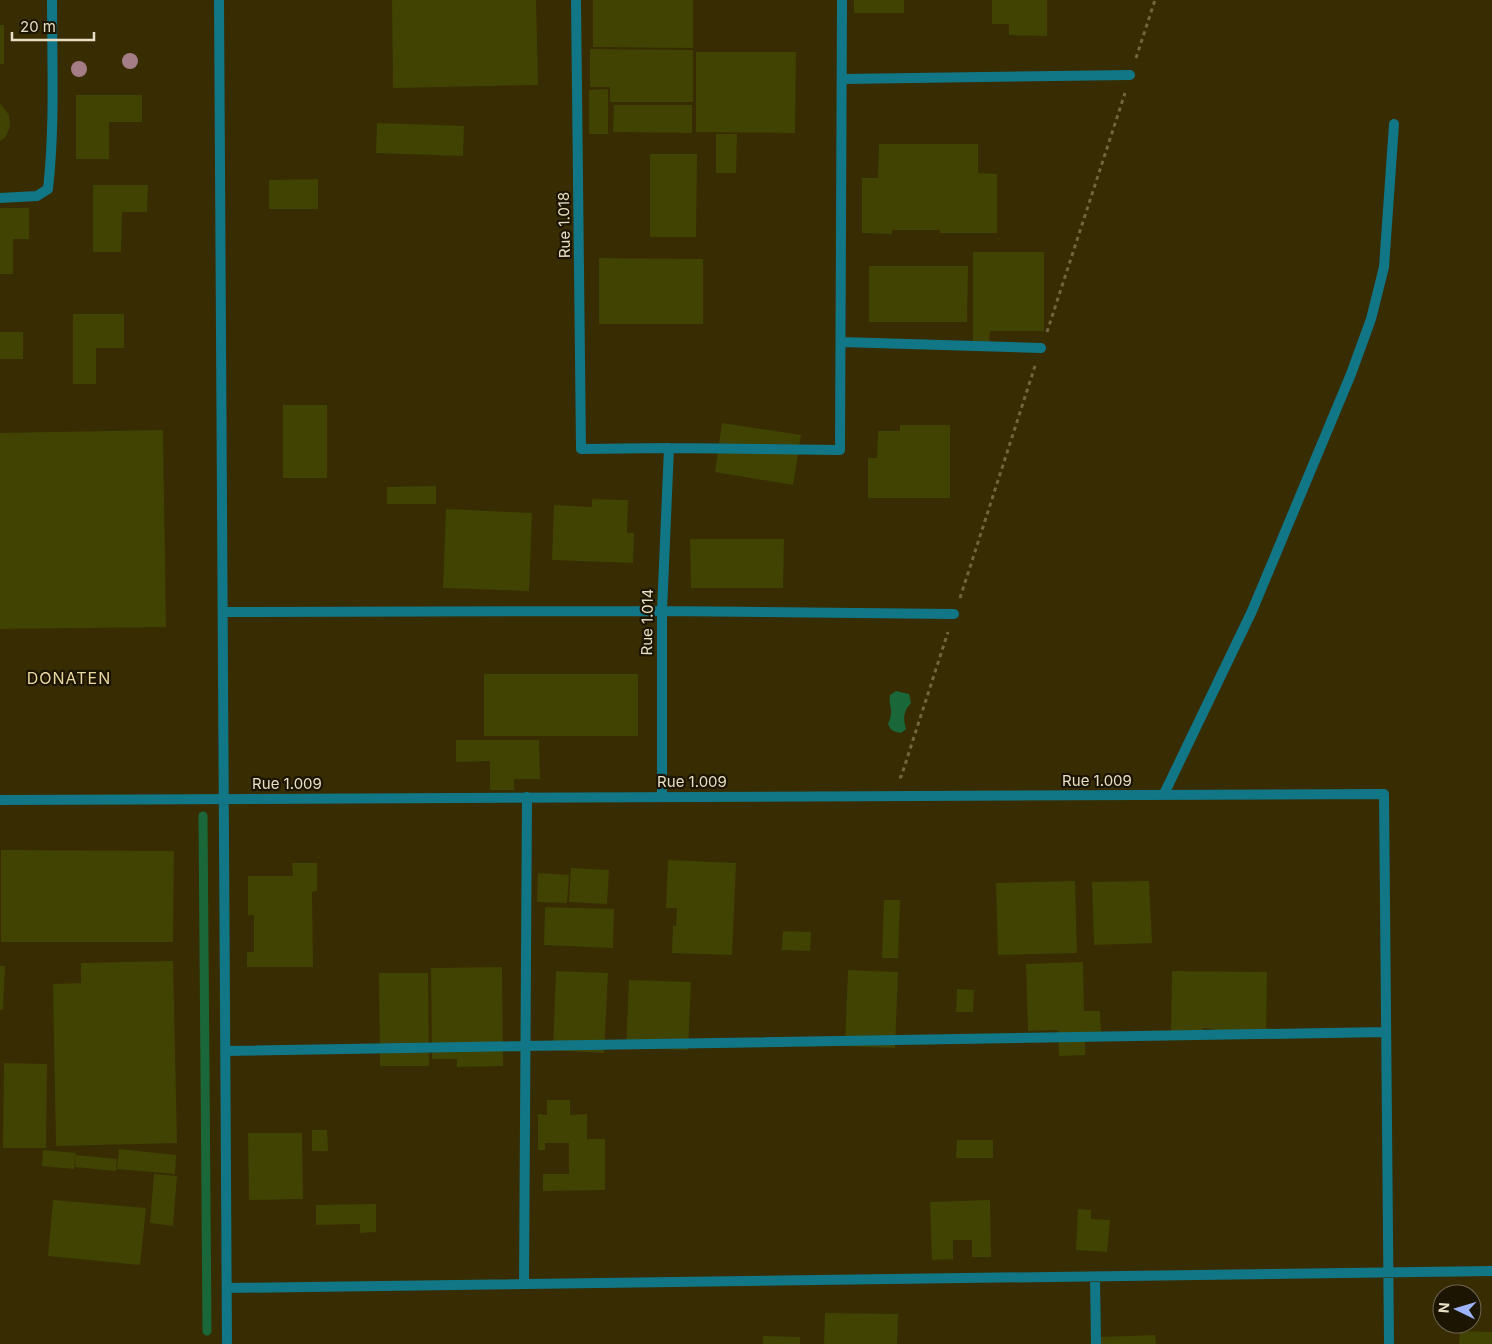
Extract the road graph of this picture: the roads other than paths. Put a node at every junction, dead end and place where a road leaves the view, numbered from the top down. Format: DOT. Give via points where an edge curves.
graph roads {
  1 [pos="52,0"];
  2 [pos="219,0"];
  3 [pos="576,0"];
  4 [pos="842,0"];
  5 [pos="1130,75"];
  6 [pos="842,79"];
  7 [pos="1394,124"];
  8 [pos="0,198"];
  9 [pos="841,342"];
  10 [pos="1041,348"];
  11 [pos="669,448"];
  12 [pos="662,611"];
  13 [pos="222,612"];
  14 [pos="954,614"];
  15 [pos="1164,794"];
  16 [pos="527,796"];
  17 [pos="662,796"];
  18 [pos="224,798"];
  19 [pos="0,800"];
  20 [pos="1386,1032"];
  21 [pos="525,1046"];
  22 [pos="225,1050"];
  23 [pos="1492,1271"];
  24 [pos="1388,1273"];
  25 [pos="1095,1277"];
  26 [pos="524,1284"];
  27 [pos="227,1288"];
  28 [pos="227,1344"];
  29 [pos="1096,1344"];
  30 [pos="1389,1344"];
  1 -- 8 [label="street" via="51,166 48,189 37,196"];
  2 -- 13 [label="street"];
  3 -- 11 [label="street, Rue 1.018" via="581,449"];
  4 -- 6 [label="street"];
  5 -- 6 [label="street"];
  6 -- 9 [label="street"];
  7 -- 15 [label="street" via="1384,267 1371,319 1252,611"];
  9 -- 10 [label="street"];
  9 -- 11 [label="street" via="840,450"];
  11 -- 12 [label="street, Rue 1.014"];
  12 -- 13 [label="street"];
  12 -- 14 [label="street"];
  12 -- 17 [label="street, Rue 1.014"];
  13 -- 18 [label="street"];
  15 -- 17 [label="street, Rue 1.009"];
  15 -- 20 [label="street, Rue 1.009" via="1384,794"];
  16 -- 17 [label="street, Rue 1.009"];
  16 -- 18 [label="street, Rue 1.009"];
  16 -- 21 [label="street"];
  18 -- 19 [label="street, Rue 1.009"];
  18 -- 22 [label="street"];
  20 -- 21 [label="street"];
  20 -- 24 [label="street"];
  21 -- 22 [label="street"];
  21 -- 26 [label="street"];
  22 -- 27 [label="street"];
  23 -- 24 [label="street"];
  24 -- 25 [label="street"];
  24 -- 30 [label="street"];
  25 -- 26 [label="street"];
  25 -- 29 [label="street"];
  26 -- 27 [label="street"];
  27 -- 28 [label="street"];
}
